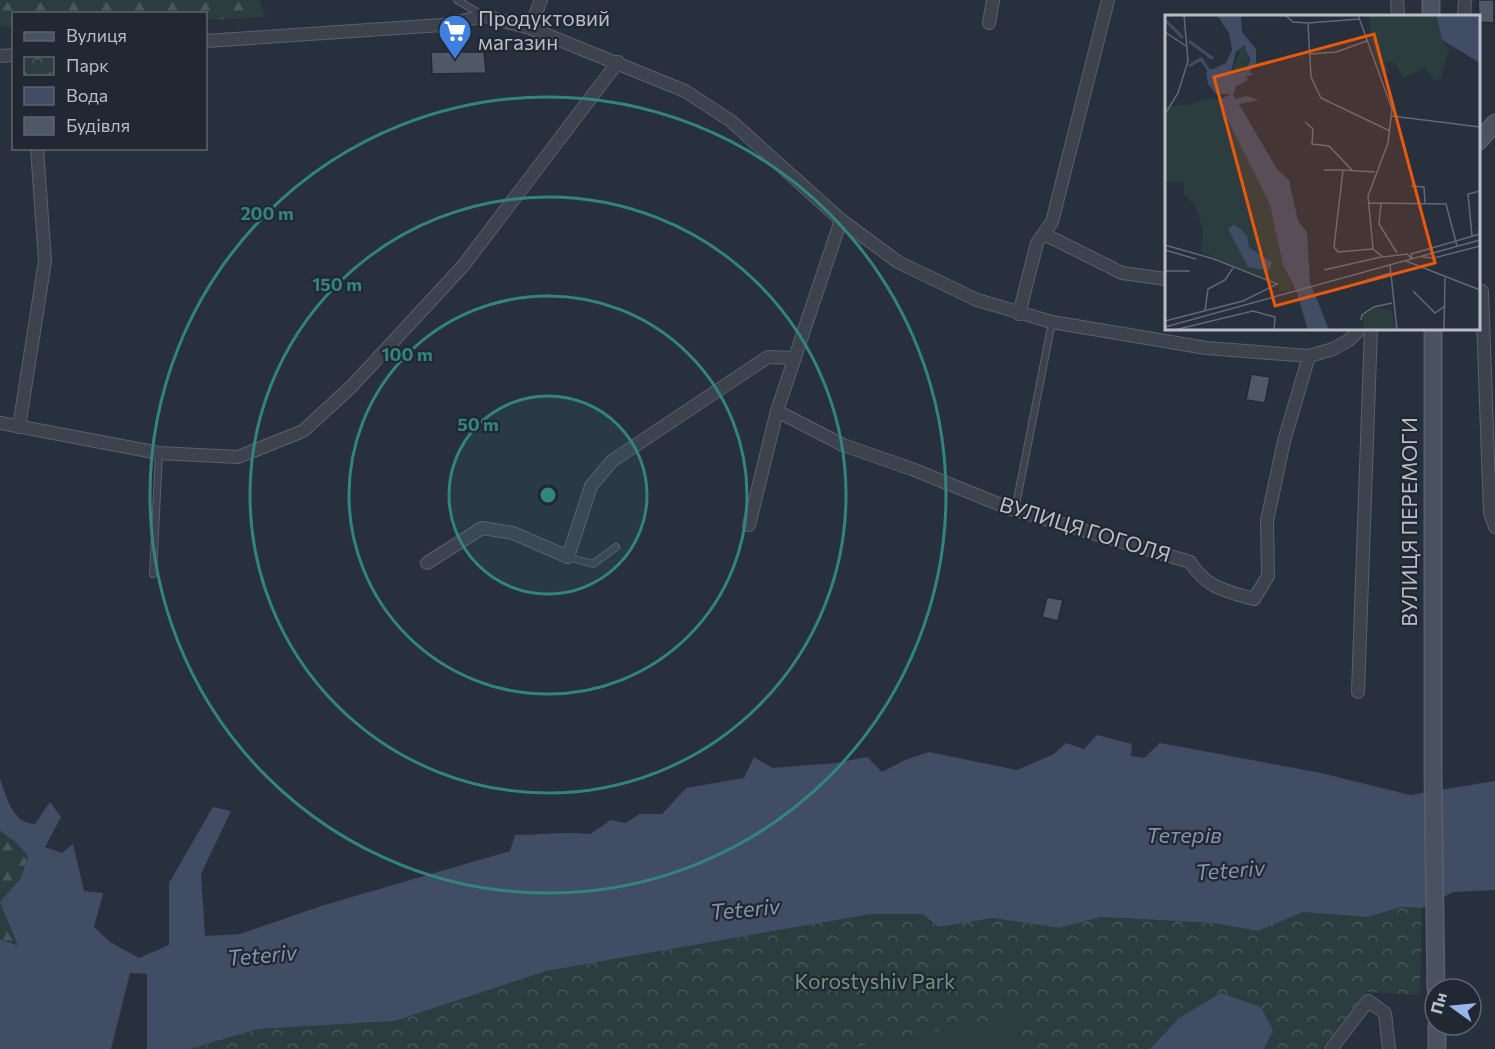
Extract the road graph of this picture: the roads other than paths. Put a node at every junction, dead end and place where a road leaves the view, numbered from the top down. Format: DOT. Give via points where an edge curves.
graph roads {
  1 [pos="457,0"];
  2 [pos="541,0"];
  3 [pos="993,0"];
  4 [pos="1108,0"];
  5 [pos="1465,0"];
  6 [pos="1464,15"];
  7 [pos="485,16"];
  8 [pos="989,23"];
  9 [pos="530,28"];
  10 [pos="207,40"];
  11 [pos="618,62"];
  12 [pos="1495,123"];
  13 [pos="1480,141"];
  14 [pos="38,150"];
  15 [pos="841,220"];
  16 [pos="1044,234"];
  17 [pos="1165,279"];
  18 [pos="1485,291"];
  19 [pos="1018,314"];
  20 [pos="1052,322"];
  21 [pos="1359,330"];
  22 [pos="1371,330"];
  23 [pos="1433,330"];
  24 [pos="1309,356"];
  25 [pos="795,358"];
  26 [pos="777,411"];
  27 [pos="0,423"];
  28 [pos="19,427"];
  29 [pos="159,453"];
  30 [pos="1015,511"];
  31 [pos="749,525"];
  32 [pos="1495,527"];
  33 [pos="616,547"];
  34 [pos="568,557"];
  35 [pos="427,563"];
  36 [pos="153,574"];
  37 [pos="1358,692"];
  38 [pos="1436,977"];
  39 [pos="1331,1049"];
  40 [pos="1389,1049"];
  1 -- 7 [label="lane"];
  2 -- 9 [label="street"];
  3 -- 8 [label="street"];
  4 -- 16 [label="street" via="1052,222"];
  5 -- 6 [label="street"];
  7 -- 9 [label="street"];
  7 -- 10 [label="street" via="442,25"];
  9 -- 11 [label="street"];
  11 -- 15 [label="street" via="685,91 731,122"];
  11 -- 29 [label="street" via="463,266 351,387 303,431 238,457"];
  12 -- 13 [label="main road"];
  14 -- 28 [label="street" via="45,261"];
  15 -- 19 [label="street" via="898,262 977,300"];
  15 -- 25 [label="street"];
  16 -- 17 [label="street" via="1122,273"];
  16 -- 19 [label="street" via="1037,243"];
  18 -- 32 [label="street" via="1490,513"];
  19 -- 20 [label="street"];
  20 -- 24 [label="street" via="1206,348"];
  20 -- 30 [label="lane"];
  21 -- 24 [label="street" via="1333,349"];
  22 -- 37 [label="street, ВУЛИЦЯ ПЕРЕМОГИ"];
  23 -- 38 [label="main road, ВУЛИЦЯ ПЕРЕМОГИ"];
  24 -- 30 [label="street, ВУЛИЦЯ ГОГОЛЯ" via="1284,441 1267,521 1268,576 1254,598 1202,580 1190,562"];
  25 -- 26 [label="street"];
  25 -- 34 [label="street" via="768,357 612,461 591,486"];
  26 -- 30 [label="street, ВУЛИЦЯ ГОГОЛЯ" via="843,445"];
  26 -- 31 [label="street"];
  27 -- 28 [label="street"];
  28 -- 29 [label="street"];
  29 -- 36 [label="lane"];
  33 -- 34 [label="lane" via="593,564"];
  34 -- 35 [label="street" via="513,533 482,528"];
  39 -- 40 [label="street" via="1368,1001 1385,1013"];
}
